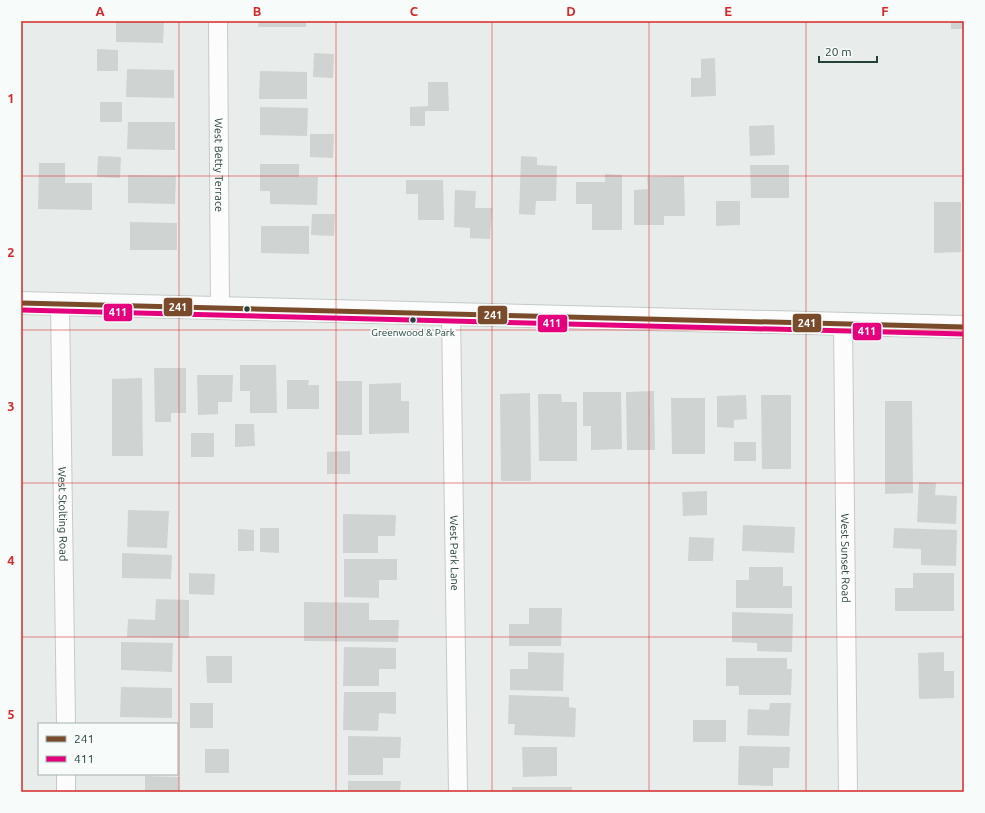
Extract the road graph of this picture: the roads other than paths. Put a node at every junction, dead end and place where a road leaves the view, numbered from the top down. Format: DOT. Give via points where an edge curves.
graph roads {
  1 [pos="218,21"];
  2 [pos="21,303"];
  3 [pos="60,304"];
  4 [pos="220,308"];
  5 [pos="451,314"];
  6 [pos="843,324"];
  7 [pos="964,327"];
  8 [pos="66,723"];
  9 [pos="66,775"];
  10 [pos="66,792"];
  11 [pos="458,792"];
  12 [pos="848,792"];
  1 -- 4 [label="street, West Betty Terrace"];
  2 -- 3 [label="main road"];
  3 -- 4 [label="main road"];
  3 -- 8 [label="street, West Stolting Road"];
  4 -- 5 [label="main road"];
  5 -- 6 [label="main road"];
  5 -- 11 [label="street, West Park Lane"];
  6 -- 7 [label="main road"];
  6 -- 12 [label="street, West Sunset Road"];
  9 -- 10 [label="street"];
}
